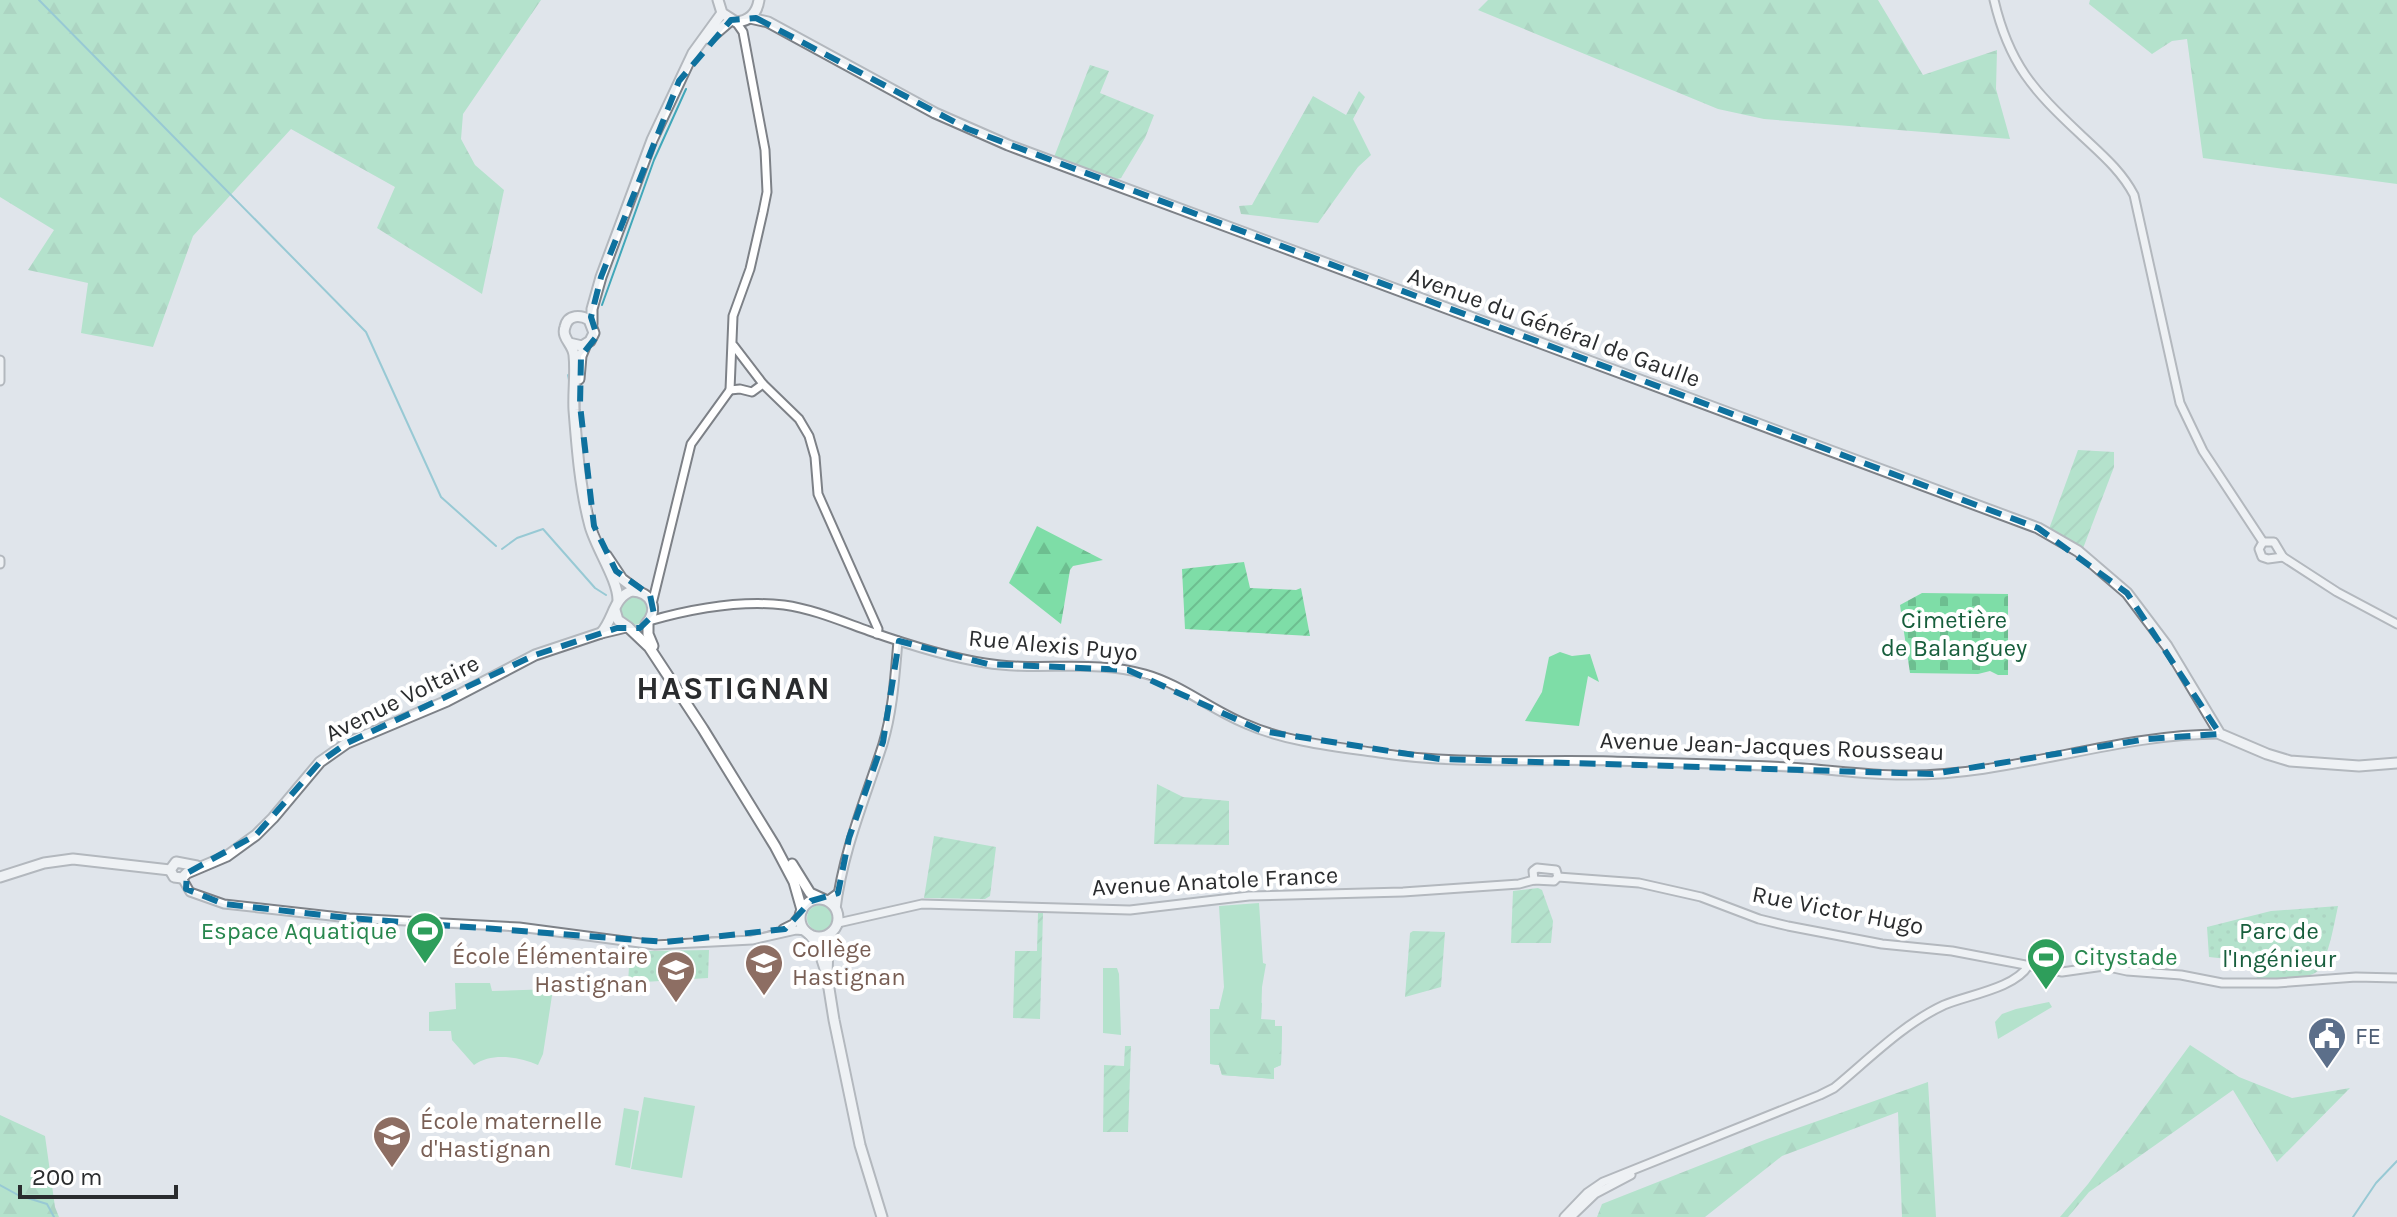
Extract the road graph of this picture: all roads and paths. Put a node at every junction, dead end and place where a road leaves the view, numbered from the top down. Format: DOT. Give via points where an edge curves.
graph roads {
  1 [pos="718,0"];
  2 [pos="759,0"];
  3 [pos="1994,0"];
  4 [pos="722,13"];
  5 [pos="749,19"];
  6 [pos="734,21"];
  7 [pos="743,32"];
  8 [pos="795,36"];
  9 [pos="679,81"];
  10 [pos="601,277"];
  11 [pos="577,316"];
  12 [pos="592,324"];
  13 [pos="569,343"];
  14 [pos="586,344"];
  15 [pos="733,344"];
  16 [pos="0,360"];
  17 [pos="0,381"];
  18 [pos="763,384"];
  19 [pos="730,390"];
  20 [pos="2263,542"];
  21 [pos="2278,555"];
  22 [pos="656,584"];
  23 [pos="639,591"];
  24 [pos="618,600"];
  25 [pos="652,606"];
  26 [pos="615,610"];
  27 [pos="667,616"];
  28 [pos="649,622"];
  29 [pos="2397,624"];
  30 [pos="628,627"];
  31 [pos="601,633"];
  32 [pos="877,634"];
  33 [pos="898,641"];
  34 [pos="2220,734"];
  35 [pos="1334,745"];
  36 [pos="2397,763"];
  37 [pos="170,870"];
  38 [pos="185,872"];
  39 [pos="0,877"];
  40 [pos="1534,880"];
  41 [pos="838,893"];
  42 [pos="825,900"];
  43 [pos="802,912"];
  44 [pos="837,916"];
  45 [pos="808,933"];
  46 [pos="831,933"];
  47 [pos="626,940"];
  48 [pos="2028,966"];
  49 [pos="827,976"];
  50 [pos="2397,979"];
  51 [pos="1645,1166"];
  52 [pos="882,1217"];
  53 [pos="1564,1217"];
  54 [pos="1571,1217"];
  1 -- 4 [label="main road"];
  2 -- 5 [label="main road"];
  2 -- 8 [label="main road, Avenue du Général de Gaulle"];
  3 -- 20 [label="street" via="2017,65 2124,178 2137,205 2170,370 2185,417"];
  4 -- 6 [label="main road"];
  4 -- 9 [label="main road"];
  5 -- 6 [label="main road"];
  5 -- 7 [label="street"];
  5 -- 8 [label="main road, Avenue du Général de Gaulle"];
  6 -- 7 [label="street"];
  6 -- 9 [label="main road" via="701,48"];
  7 -- 15 [label="street" via="761,116 767,192 755,250 734,309"];
  8 -- 34 [label="main road, Avenue du Général de Gaulle" via="935,113 1008,145 2038,528 2078,551 2127,593 2167,646"];
  9 -- 10 [label="main road"];
  10 -- 11 [label="main road"];
  10 -- 12 [label="main road"];
  11 -- 12 [label="main road"];
  11 -- 13 [label="main road" via="565,325"];
  12 -- 14 [label="main road" via="593,337"];
  13 -- 14 [label="main road"];
  13 -- 24 [label="main road" via="584,503"];
  14 -- 23 [label="main road" via="579,382 589,504 607,557 622,579"];
  15 -- 18 [label="street"];
  15 -- 19 [label="street"];
  16 -- 17 [label="street"];
  18 -- 19 [label="street" via="752,392"];
  18 -- 32 [label="street" via="809,436 818,494"];
  19 -- 22 [label="street" via="691,444"];
  20 -- 21 [label="street" via="2274,542"];
  20 -- 21 [label="street" via="2260,555"];
  21 -- 29 [label="street"];
  22 -- 23 [label="street"];
  22 -- 25 [label="street"];
  23 -- 24 [label="main road" via="626,592"];
  23 -- 25 [label="main road"];
  24 -- 26 [label="main road"];
  25 -- 27 [label="street"];
  25 -- 28 [label="main road"];
  26 -- 30 [label="main road"];
  26 -- 31 [label="main road"];
  27 -- 28 [label="street, Rue Alexis Puyo"];
  27 -- 32 [label="street, Rue Alexis Puyo" via="702,608 782,605"];
  28 -- 30 [label="main road"];
  28 -- 42 [label="main road" via="650,641 806,889"];
  30 -- 31 [label="main road, Avenue Voltaire"];
  30 -- 43 [label="main road" via="649,647 763,826 794,882"];
  31 -- 38 [label="main road, Avenue Voltaire" via="535,655 447,701 347,743 320,762 256,835 227,856"];
  32 -- 33 [label="street, Rue Alexis Puyo"];
  33 -- 35 [label="street, Rue Alexis Puyo" via="988,664 1128,670 1175,686 1262,731"];
  33 -- 41 [label="street" via="883,742 849,838"];
  34 -- 35 [label="street, Avenue Jean-Jacques Rousseau" via="2147,739 2064,756 1901,775 1719,764 1440,759"];
  34 -- 36 [label="main road" via="2290,761"];
  37 -- 38 [label="main road" via="174,877"];
  37 -- 38 [label="main road, Avenue Voltaire" via="176,862"];
  37 -- 39 [label="main road" via="73,859"];
  38 -- 47 [label="street" via="190,892 224,904"];
  40 -- 44 [label="street, Avenue Anatole France" via="1403,892 1249,896 1130,910 922,904 851,919"];
  40 -- 48 [label="street, Rue Victor Hugo" via="1537,868 1556,870 1558,877 1639,883 1788,926"];
  41 -- 42 [label="street"];
  41 -- 44 [label="street"];
  42 -- 43 [label="main road" via="811,901"];
  42 -- 44 [label="main road"];
  43 -- 45 [label="main road"];
  43 -- 47 [label="street" via="785,929 752,936"];
  44 -- 46 [label="main road"];
  45 -- 46 [label="main road"];
  45 -- 47 [label="street" via="796,930 752,940 677,945"];
  45 -- 49 [label="main road"];
  46 -- 49 [label="main road"];
  48 -- 50 [label="street, Rue Victor Hugo" via="2072,972 2111,967 2222,983"];
  48 -- 51 [label="street" via="2020,977 1922,1017 1834,1088"];
  49 -- 52 [label="main road" via="848,1092"];
  51 -- 53 [label="street" via="1594,1187"];
  51 -- 54 [label="street" via="1595,1194"];
}
